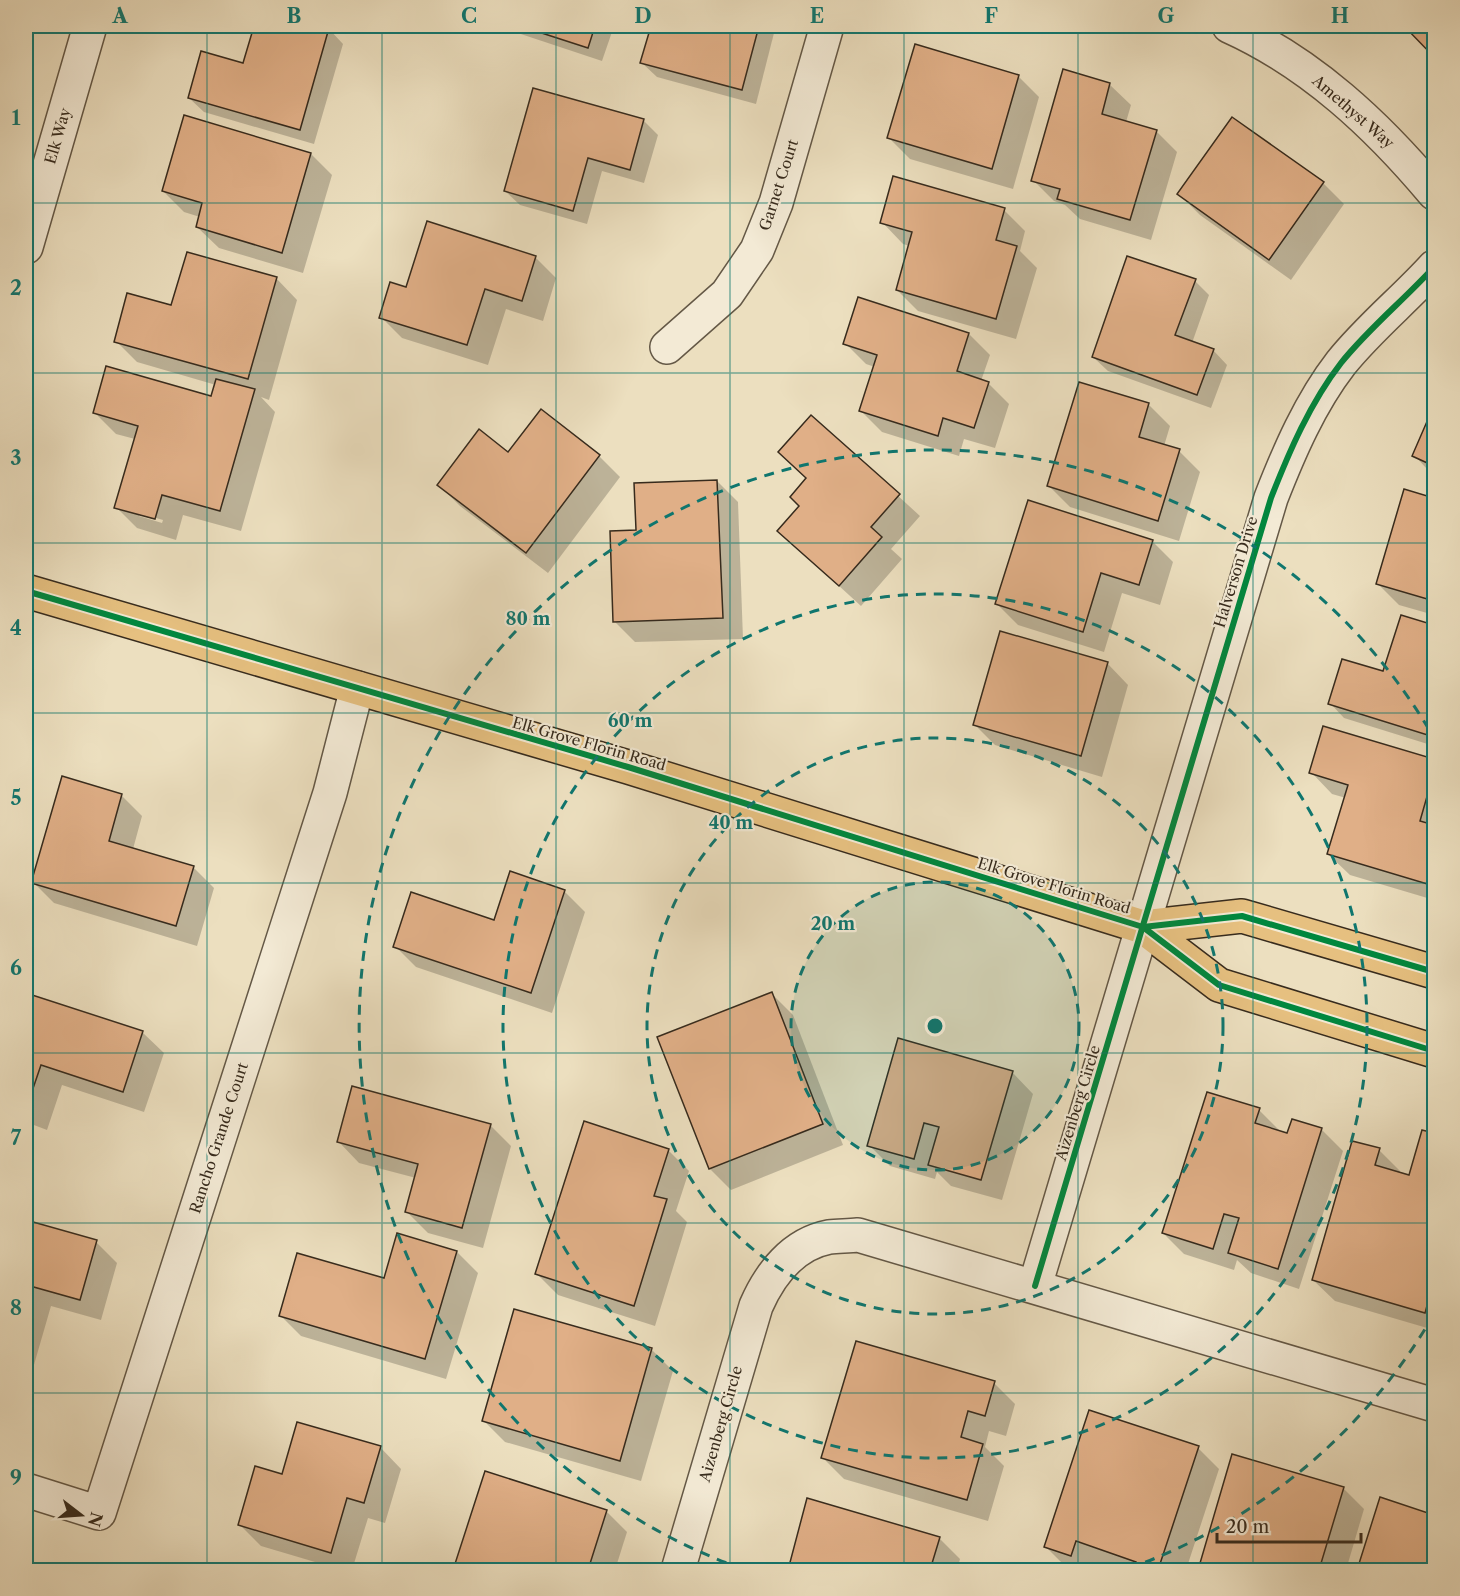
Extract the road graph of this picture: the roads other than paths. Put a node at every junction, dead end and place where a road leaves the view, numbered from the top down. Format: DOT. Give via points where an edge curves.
graph roads {
  1 [pos="90,26"];
  2 [pos="827,26"];
  3 [pos="1229,26"];
  4 [pos="1434,193"];
  5 [pos="26,246"];
  6 [pos="1434,267"];
  7 [pos="667,347"];
  8 [pos="26,591"];
  9 [pos="357,688"];
  10 [pos="1143,927"];
  11 [pos="1434,972"];
  12 [pos="1434,1051"];
  13 [pos="1035,1286"];
  14 [pos="1434,1405"];
  15 [pos="26,1490"];
  16 [pos="678,1570"];
  1 -- 5 [label="street, Elk Way"];
  2 -- 7 [label="street, Garnet Court" via="776,203 757,250 727,294"];
  3 -- 4 [label="street, Amethyst Way" via="1283,55 1326,85 1373,125"];
  6 -- 10 [label="street, Halverson Drive" via="1376,323 1340,365 1310,411 1286,461 1271,498"];
  8 -- 9 [label="main road, Elk Grove Florin Road"];
  9 -- 10 [label="main road, Elk Grove Florin Road"];
  9 -- 15 [label="street, Rancho Grande Court" via="330,793 99,1512"];
  10 -- 11 [label="main road, Elk Grove Florin Road" via="1242,916"];
  10 -- 12 [label="main road, Elk Grove Florin Road" via="1219,986"];
  10 -- 13 [label="street, Aizenberg Circle"];
  13 -- 14 [label="street, Aizenberg Circle"];
  13 -- 16 [label="street, Aizenberg Circle" via="858,1235 828,1237 782,1262 766,1282 756,1306"];
}
